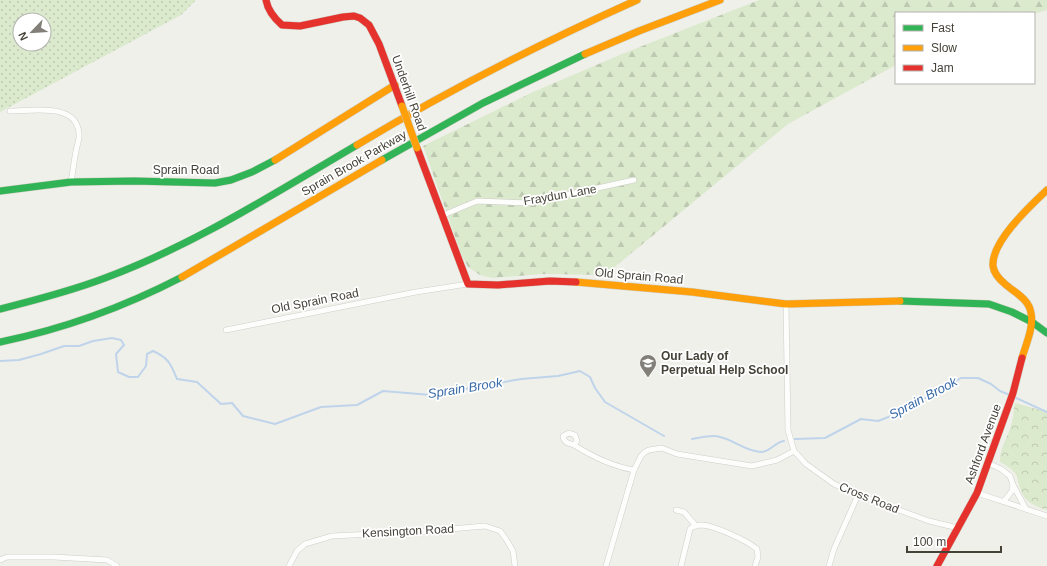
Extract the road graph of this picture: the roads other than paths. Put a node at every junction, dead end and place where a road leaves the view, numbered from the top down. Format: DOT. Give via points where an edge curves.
graph roads {
  1 [pos="266,0"];
  2 [pos="637,0"];
  3 [pos="720,0"];
  4 [pos="395,85"];
  5 [pos="10,111"];
  6 [pos="634,180"];
  7 [pos="71,182"];
  8 [pos="1047,190"];
  9 [pos="0,191"];
  10 [pos="441,215"];
  11 [pos="468,284"];
  12 [pos="786,304"];
  13 [pos="0,309"];
  14 [pos="1032,322"];
  15 [pos="226,330"];
  16 [pos="1047,333"];
  17 [pos="0,342"];
  18 [pos="574,445"];
  19 [pos="794,451"];
  20 [pos="988,463"];
  21 [pos="634,470"];
  22 [pos="1013,485"];
  23 [pos="977,493"];
  24 [pos="858,495"];
  25 [pos="1004,501"];
  26 [pos="1026,509"];
  27 [pos="676,510"];
  28 [pos="1047,516"];
  29 [pos="696,526"];
  30 [pos="958,528"];
  31 [pos="0,560"];
  32 [pos="939,565"];
  33 [pos="117,566"];
  34 [pos="289,566"];
  35 [pos="515,566"];
  36 [pos="606,566"];
  37 [pos="681,566"];
  38 [pos="755,566"];
  39 [pos="829,566"];
  1 -- 4 [label="main road, Underhill Road" via="270,14 285,26 300,26 343,17 360,18 369,25 379,44"];
  2 -- 13 [label="main road, Sprain Brook Parkway" via="469,81 226,221 174,248 78,289"];
  3 -- 17 [label="main road, Sprain Brook Parkway" via="613,41 495,96 150,293 72,324"];
  4 -- 7 [label="main road, Sprain Road" via="279,158 231,180 215,183"];
  4 -- 10 [label="main road, Underhill Road, bridge"];
  5 -- 7 [label="street" via="61,111 68,114 76,123 79,134"];
  6 -- 10 [label="street, Fraydun Lane" via="529,203 477,201"];
  7 -- 9 [label="main road, Sprain Road"];
  8 -- 14 [label="main road" via="1018,219 1004,238 992,266 994,273 1029,306"];
  10 -- 11 [label="main road, Underhill Road"];
  11 -- 12 [label="main road, Old Sprain Road" via="581,282"];
  11 -- 15 [label="street, Old Sprain Road"];
  12 -- 14 [label="main road, Old Sprain Road" via="913,301 989,304"];
  12 -- 19 [label="street, Cross Road" via="788,430"];
  14 -- 16 [label="main road, Old Sprain Road"];
  14 -- 20 [label="main road, Ashford Avenue" via="1010,401"];
  18 -- 21 [label="street" via="593,457 617,467"];
  19 -- 21 [label="street" via="777,460 752,466 677,454 662,448 645,452"];
  19 -- 24 [label="street, Cross Road" via="806,464 834,484"];
  20 -- 22 [label="street" via="1006,472"];
  20 -- 23 [label="main road, Ashford Avenue"];
  21 -- 36 [label="street"];
  22 -- 25 [label="street" via="1012,491"];
  22 -- 26 [label="street"];
  23 -- 25 [label="street"];
  23 -- 30 [label="main road, Ashford Avenue"];
  24 -- 30 [label="street, Cross Road" via="929,522"];
  24 -- 39 [label="street"];
  25 -- 26 [label="street"];
  26 -- 28 [label="street"];
  27 -- 29 [label="street" via="684,512"];
  29 -- 37 [label="street" via="690,529"];
  29 -- 38 [label="street" via="711,527 749,543 757,549"];
  30 -- 32 [label="main road, Ashford Avenue"];
  31 -- 33 [label="street" via="7,557 54,557 107,560"];
  34 -- 35 [label="street, Kensington Road" via="297,551 305,544 332,536 485,526 500,531 506,539"];
}
